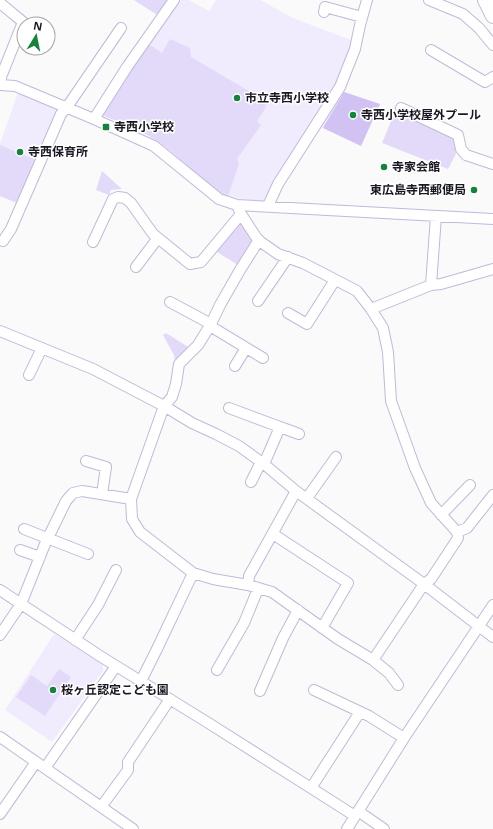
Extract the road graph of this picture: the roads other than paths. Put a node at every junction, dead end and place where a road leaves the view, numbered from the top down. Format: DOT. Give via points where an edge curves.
graph roads {
  1 [pos="174,0"];
  2 [pos="367,0"];
  3 [pos="429,0"];
  4 [pos="485,0"];
  5 [pos="0,3"];
  6 [pos="324,12"];
  7 [pos="493,16"];
  8 [pos="362,17"];
  9 [pos="121,28"];
  10 [pos="493,45"];
  11 [pos="431,50"];
  12 [pos="493,77"];
  13 [pos="0,85"];
  14 [pos="67,107"];
  15 [pos="401,108"];
  16 [pos="94,119"];
  17 [pos="493,164"];
  18 [pos="268,206"];
  19 [pos="239,210"];
  20 [pos="436,216"];
  21 [pos="493,220"];
  22 [pos="158,238"];
  23 [pos="259,240"];
  24 [pos="3,241"];
  25 [pos="93,242"];
  26 [pos="288,257"];
  27 [pos="136,267"];
  28 [pos="493,269"];
  29 [pos="335,280"];
  30 [pos="430,285"];
  31 [pos="258,301"];
  32 [pos="170,302"];
  33 [pos="371,309"];
  34 [pos="288,313"];
  35 [pos="210,325"];
  36 [pos="0,331"];
  37 [pos="42,348"];
  38 [pos="246,348"];
  39 [pos="263,358"];
  40 [pos="235,366"];
  41 [pos="29,375"];
  42 [pos="164,406"];
  43 [pos="229,408"];
  44 [pos="280,427"];
  45 [pos="299,434"];
  46 [pos="336,457"];
  47 [pos="86,461"];
  48 [pos="262,463"];
  49 [pos="251,482"];
  50 [pos="470,485"];
  51 [pos="296,490"];
  52 [pos="102,494"];
  53 [pos="493,495"];
  54 [pos="132,498"];
  55 [pos="307,498"];
  56 [pos="441,515"];
  57 [pos="24,529"];
  58 [pos="456,532"];
  59 [pos="273,534"];
  60 [pos="47,539"];
  61 [pos="20,550"];
  62 [pos="88,554"];
  63 [pos="40,556"];
  64 [pos="116,570"];
  65 [pos="193,572"];
  66 [pos="424,584"];
  67 [pos="248,585"];
  68 [pos="258,589"];
  69 [pos="0,590"];
  70 [pos="21,604"];
  71 [pos="493,605"];
  72 [pos="298,610"];
  73 [pos="480,627"];
  74 [pos="322,628"];
  75 [pos="0,635"];
  76 [pos="493,637"];
  77 [pos="75,640"];
  78 [pos="373,660"];
  79 [pos="116,666"];
  80 [pos="217,670"];
  81 [pos="140,681"];
  82 [pos="398,686"];
  83 [pos="314,690"];
  84 [pos="260,691"];
  85 [pos="170,699"];
  86 [pos="360,712"];
  87 [pos="0,737"];
  88 [pos="404,738"];
  89 [pos="36,762"];
  90 [pos="45,768"];
  91 [pos="311,788"];
  92 [pos="101,808"];
  93 [pos="0,814"];
  94 [pos="357,814"];
  95 [pos="132,829"];
  96 [pos="347,829"];
  97 [pos="384,829"];
  1 -- 16 [label="street"];
  2 -- 8 [label="street"];
  3 -- 10 [label="street" via="463,14"];
  4 -- 7 [label="highway"];
  5 -- 13 [label="street" via="23,22"];
  6 -- 8 [label="street" via="325,7"];
  8 -- 18 [label="street" via="355,49 340,88 278,184"];
  9 -- 14 [label="street"];
  11 -- 12 [label="street" via="485,82"];
  13 -- 14 [label="street" via="15,86"];
  14 -- 16 [label="street"];
  14 -- 24 [label="street"];
  15 -- 17 [label="street" via="458,135 461,149 466,154"];
  16 -- 19 [label="street" via="154,146 219,199"];
  18 -- 19 [label="street"];
  18 -- 20 [label="street"];
  19 -- 22 [label="street" via="201,262 190,264"];
  19 -- 23 [label="street"];
  20 -- 21 [label="street"];
  20 -- 30 [label="street"];
  22 -- 25 [label="street" via="131,203 125,198 118,197 113,200"];
  22 -- 27 [label="street"];
  23 -- 26 [label="street" via="278,254"];
  23 -- 35 [label="street"];
  26 -- 29 [label="street" via="303,262"];
  26 -- 31 [label="street"];
  28 -- 30 [label="street"];
  29 -- 33 [label="street" via="357,291"];
  29 -- 34 [label="street" via="307,324"];
  30 -- 33 [label="street"];
  32 -- 35 [label="street"];
  33 -- 56 [label="street" via="383,328 387,346 391,401 415,468 431,503"];
  35 -- 38 [label="street"];
  35 -- 42 [label="street" via="198,344 179,364 172,397"];
  36 -- 37 [label="street"];
  37 -- 41 [label="street"];
  37 -- 42 [label="street" via="93,369"];
  38 -- 39 [label="street"];
  38 -- 40 [label="street"];
  42 -- 48 [label="street" via="239,446"];
  42 -- 54 [label="street"];
  43 -- 44 [label="street"];
  44 -- 45 [label="street"];
  44 -- 48 [label="street"];
  46 -- 55 [label="street"];
  47 -- 52 [label="street" via="106,467"];
  48 -- 49 [label="street"];
  48 -- 51 [label="street"];
  50 -- 56 [label="street"];
  51 -- 55 [label="street"];
  51 -- 59 [label="street"];
  52 -- 54 [label="street"];
  52 -- 60 [label="street" via="82,491 73,493 66,501"];
  53 -- 58 [label="street" via="467,528"];
  54 -- 65 [label="street" via="132,519 140,532"];
  55 -- 66 [label="street"];
  56 -- 58 [label="street"];
  57 -- 60 [label="street"];
  58 -- 66 [label="street" via="458,538 431,579"];
  59 -- 67 [label="street" via="249,576"];
  59 -- 74 [label="street" via="348,583"];
  60 -- 62 [label="street"];
  60 -- 63 [label="street"];
  61 -- 63 [label="street"];
  63 -- 70 [label="street"];
  64 -- 77 [label="street" via="98,605"];
  65 -- 67 [label="street" via="213,579"];
  65 -- 81 [label="street"];
  66 -- 73 [label="street"];
  66 -- 78 [label="street"];
  67 -- 68 [label="street"];
  68 -- 72 [label="street" via="272,592"];
  68 -- 80 [label="street" via="244,623"];
  69 -- 70 [label="street"];
  70 -- 75 [label="street"];
  70 -- 77 [label="street"];
  71 -- 73 [label="street"];
  72 -- 74 [label="street"];
  72 -- 84 [label="street" via="282,638"];
  73 -- 76 [label="street"];
  73 -- 88 [label="street"];
  74 -- 78 [label="street"];
  77 -- 79 [label="street"];
  78 -- 82 [label="street" via="389,673"];
  79 -- 81 [label="street"];
  79 -- 90 [label="street"];
  81 -- 85 [label="street"];
  83 -- 86 [label="street"];
  85 -- 91 [label="street"];
  85 -- 92 [label="street" via="128,762 128,770"];
  86 -- 88 [label="street"];
  86 -- 91 [label="street"];
  87 -- 89 [label="street"];
  88 -- 94 [label="street"];
  89 -- 90 [label="street"];
  89 -- 93 [label="street"];
  90 -- 92 [label="street"];
  91 -- 94 [label="street"];
  92 -- 95 [label="street"];
  94 -- 96 [label="street"];
  94 -- 97 [label="street"];
}
